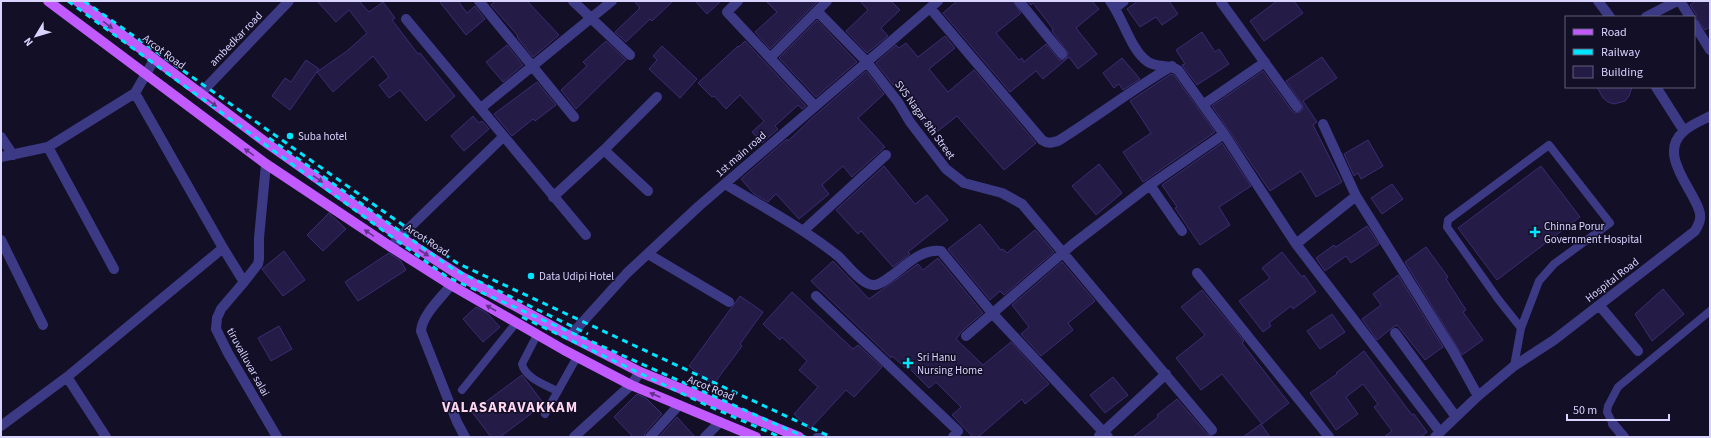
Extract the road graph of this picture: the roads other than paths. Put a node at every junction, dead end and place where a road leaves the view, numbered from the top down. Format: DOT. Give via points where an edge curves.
graph roads {
  1 [pos="48,1"];
  2 [pos="77,1"];
  3 [pos="289,1"];
  4 [pos="479,1"];
  5 [pos="573,1"];
  6 [pos="612,1"];
  7 [pos="738,1"];
  8 [pos="827,1"];
  9 [pos="938,1"];
  10 [pos="1019,1"];
  11 [pos="1124,1"];
  12 [pos="1598,1"];
  13 [pos="1679,1"];
  14 [pos="1221,2"];
  15 [pos="1112,4"];
  16 [pos="930,8"];
  17 [pos="818,11"];
  18 [pos="1609,16"];
  19 [pos="1648,16"];
  20 [pos="1689,16"];
  21 [pos="591,18"];
  22 [pos="406,19"];
  23 [pos="1695,26"];
  24 [pos="1710,50"];
  25 [pos="1062,54"];
  26 [pos="630,55"];
  27 [pos="770,58"];
  28 [pos="154,60"];
  29 [pos="867,62"];
  30 [pos="1265,62"];
  31 [pos="533,66"];
  32 [pos="1172,66"];
  33 [pos="147,74"];
  34 [pos="1657,88"];
  35 [pos="135,93"];
  36 [pos="200,94"];
  37 [pos="657,97"];
  38 [pos="1204,104"];
  39 [pos="815,106"];
  40 [pos="1297,107"];
  41 [pos="481,108"];
  42 [pos="1710,116"];
  43 [pos="574,117"];
  44 [pos="1323,124"];
  45 [pos="1684,131"];
  46 [pos="1224,134"];
  47 [pos="1,137"];
  48 [pos="503,137"];
  49 [pos="48,147"];
  50 [pos="604,150"];
  51 [pos="13,155"];
  52 [pos="886,155"];
  53 [pos="1,158"];
  54 [pos="266,164"];
  55 [pos="725,184"];
  56 [pos="1150,184"];
  57 [pos="648,191"];
  58 [pos="1356,196"];
  59 [pos="553,197"];
  60 [pos="803,231"];
  61 [pos="1182,231"];
  62 [pos="586,235"];
  63 [pos="400,237"];
  64 [pos="1,240"];
  65 [pos="1296,244"];
  66 [pos="391,247"];
  67 [pos="222,248"];
  68 [pos="1062,253"];
  69 [pos="648,254"];
  70 [pos="114,269"];
  71 [pos="1197,273"];
  72 [pos="244,282"];
  73 [pos="451,285"];
  74 [pos="816,296"];
  75 [pos="729,302"];
  76 [pos="1599,305"];
  77 [pos="1710,311"];
  78 [pos="993,314"];
  79 [pos="516,323"];
  80 [pos="43,325"];
  81 [pos="1521,328"];
  82 [pos="1395,333"];
  83 [pos="537,335"];
  84 [pos="570,336"];
  85 [pos="966,336"];
  86 [pos="1638,351"];
  87 [pos="577,357"];
  88 [pos="1647,362"];
  89 [pos="1514,366"];
  90 [pos="640,372"];
  91 [pos="1166,374"];
  92 [pos="66,377"];
  93 [pos="631,385"];
  94 [pos="462,390"];
  95 [pos="557,391"];
  96 [pos="699,396"];
  97 [pos="1478,396"];
  98 [pos="679,405"];
  99 [pos="694,411"];
  100 [pos="546,414"];
  101 [pos="1456,417"];
  102 [pos="720,422"];
  103 [pos="1613,424"];
  104 [pos="1,426"];
  105 [pos="1212,430"];
  106 [pos="1103,435"];
  107 [pos="1437,435"];
  108 [pos="106,437"];
  109 [pos="277,437"];
  110 [pos="465,437"];
  111 [pos="574,437"];
  112 [pos="650,437"];
  113 [pos="705,437"];
  114 [pos="756,437"];
  115 [pos="799,437"];
  116 [pos="817,437"];
  117 [pos="823,437"];
  118 [pos="953,437"];
  119 [pos="1330,437"];
  120 [pos="1624,437"];
  1 -- 33 [label="main road"];
  2 -- 28 [label="main road, Arcot Road, one-way"];
  3 -- 36 [label="street, ambedkar road"];
  4 -- 31 [label="street"];
  5 -- 21 [label="street"];
  6 -- 21 [label="street"];
  7 -- 27 [label="street" via="727,12"];
  8 -- 17 [label="street"];
  9 -- 16 [label="street, 1st main road"];
  10 -- 25 [label="street"];
  11 -- 15 [label="street"];
  12 -- 18 [label="street"];
  13 -- 19 [label="street"];
  13 -- 20 [label="street"];
  14 -- 30 [label="street"];
  15 -- 32 [label="street" via="1137,49 1147,61 1158,66"];
  16 -- 29 [label="street, 1st main road"];
  16 -- 32 [label="street" via="1046,142 1058,141"];
  17 -- 27 [label="street"];
  17 -- 29 [label="street, SVS Nagar 8th Street"];
  21 -- 26 [label="street"];
  21 -- 31 [label="street"];
  22 -- 41 [label="street"];
  23 -- 24 [label="street"];
  27 -- 39 [label="street"];
  28 -- 33 [label="street"];
  28 -- 36 [label="main road, Arcot Road"];
  29 -- 39 [label="street, 1st main road"];
  29 -- 68 [label="street, SVS Nagar 8th Street" via="946,169 964,183 1002,193 1022,204"];
  30 -- 38 [label="street"];
  30 -- 40 [label="street"];
  31 -- 41 [label="street"];
  31 -- 43 [label="street"];
  32 -- 38 [label="street" via="1178,70"];
  33 -- 35 [label="street"];
  54 -- 33 [label="main road, one-way"];
  34 -- 45 [label="street"];
  35 -- 49 [label="street"];
  35 -- 67 [label="street"];
  36 -- 63 [label="main road, Arcot Road, one-way"];
  37 -- 50 [label="street"];
  38 -- 46 [label="street"];
  39 -- 55 [label="street, 1st main road"];
  41 -- 48 [label="street"];
  42 -- 45 [label="street, Hospital Road"];
  44 -- 58 [label="street"];
  45 -- 76 [label="street, Hospital Road" via="1674,147 1678,171 1700,211 1700,223 1695,231"];
  46 -- 56 [label="street"];
  46 -- 65 [label="street"];
  47 -- 51 [label="street"];
  48 -- 59 [label="street"];
  48 -- 63 [label="street"];
  49 -- 51 [label="street"];
  49 -- 70 [label="street"];
  50 -- 57 [label="street"];
  50 -- 59 [label="street"];
  51 -- 53 [label="street"];
  52 -- 60 [label="street"];
  66 -- 54 [label="main road, one-way"];
  54 -- 72 [label="street, tiruvalluvar salai" via="259,259"];
  55 -- 60 [label="street"];
  55 -- 69 [label="street, 1st main road"];
  56 -- 61 [label="street"];
  56 -- 68 [label="street"];
  58 -- 65 [label="street"];
  58 -- 97 [label="street" via="1453,351"];
  59 -- 62 [label="street"];
  60 -- 78 [label="street" via="838,257 865,283 874,286 922,253 941,251"];
  63 -- 66 [label="street"];
  63 -- 84 [label="main road, Arcot Road, one-way" via="462,277"];
  64 -- 80 [label="street"];
  65 -- 107 [label="street"];
  66 -- 73 [label="main road"];
  67 -- 72 [label="street"];
  67 -- 92 [label="street"];
  68 -- 78 [label="street"];
  68 -- 91 [label="street, SVS Nagar 8th Street"];
  69 -- 75 [label="street"];
  69 -- 84 [label="street, 1st main road" via="627,273"];
  71 -- 119 [label="street"];
  72 -- 109 [label="street, tiruvalluvar salai" via="221,309 216,329"];
  79 -- 73 [label="main road, one-way"];
  73 -- 110 [label="street" via="428,314 421,325 421,331"];
  74 -- 118 [label="street" via="958,431"];
  76 -- 86 [label="street"];
  76 -- 89 [label="street, Hospital Road" via="1554,340"];
  77 -- 88 [label="lane"];
  78 -- 85 [label="street"];
  78 -- 106 [label="street"];
  79 -- 83 [label="main road"];
  79 -- 94 [label="lane"];
  81 -- 81 [label="lane" via="1447,227 1448,220 1549,145 1610,223 1546,271 1539,280"];
  81 -- 89 [label="lane"];
  82 -- 101 [label="street"];
  83 -- 87 [label="main road"];
  83 -- 95 [label="lane" via="522,364 523,369 531,377"];
  84 -- 90 [label="main road, Arcot Road"];
  86 -- 88 [label="lane"];
  87 -- 93 [label="main road"];
  87 -- 95 [label="lane"];
  88 -- 103 [label="lane" via="1618,387 1610,399 1607,412"];
  89 -- 97 [label="street, Hospital Road"];
  90 -- 93 [label="street"];
  90 -- 96 [label="main road, Arcot Road"];
  91 -- 105 [label="street, SVS Nagar 8th Street"];
  91 -- 106 [label="street"];
  92 -- 104 [label="street"];
  92 -- 108 [label="street"];
  98 -- 93 [label="main road, one-way"];
  93 -- 111 [label="street"];
  95 -- 100 [label="lane"];
  96 -- 99 [label="main road"];
  96 -- 115 [label="main road, Arcot Road"];
  97 -- 101 [label="street, Hospital Road"];
  98 -- 99 [label="main road"];
  98 -- 112 [label="street"];
  99 -- 102 [label="main road"];
  101 -- 107 [label="street, Hospital Road"];
  102 -- 113 [label="street"];
  102 -- 114 [label="main road"];
  103 -- 120 [label="street"];
  116 -- 117 [label="lane"];
}
